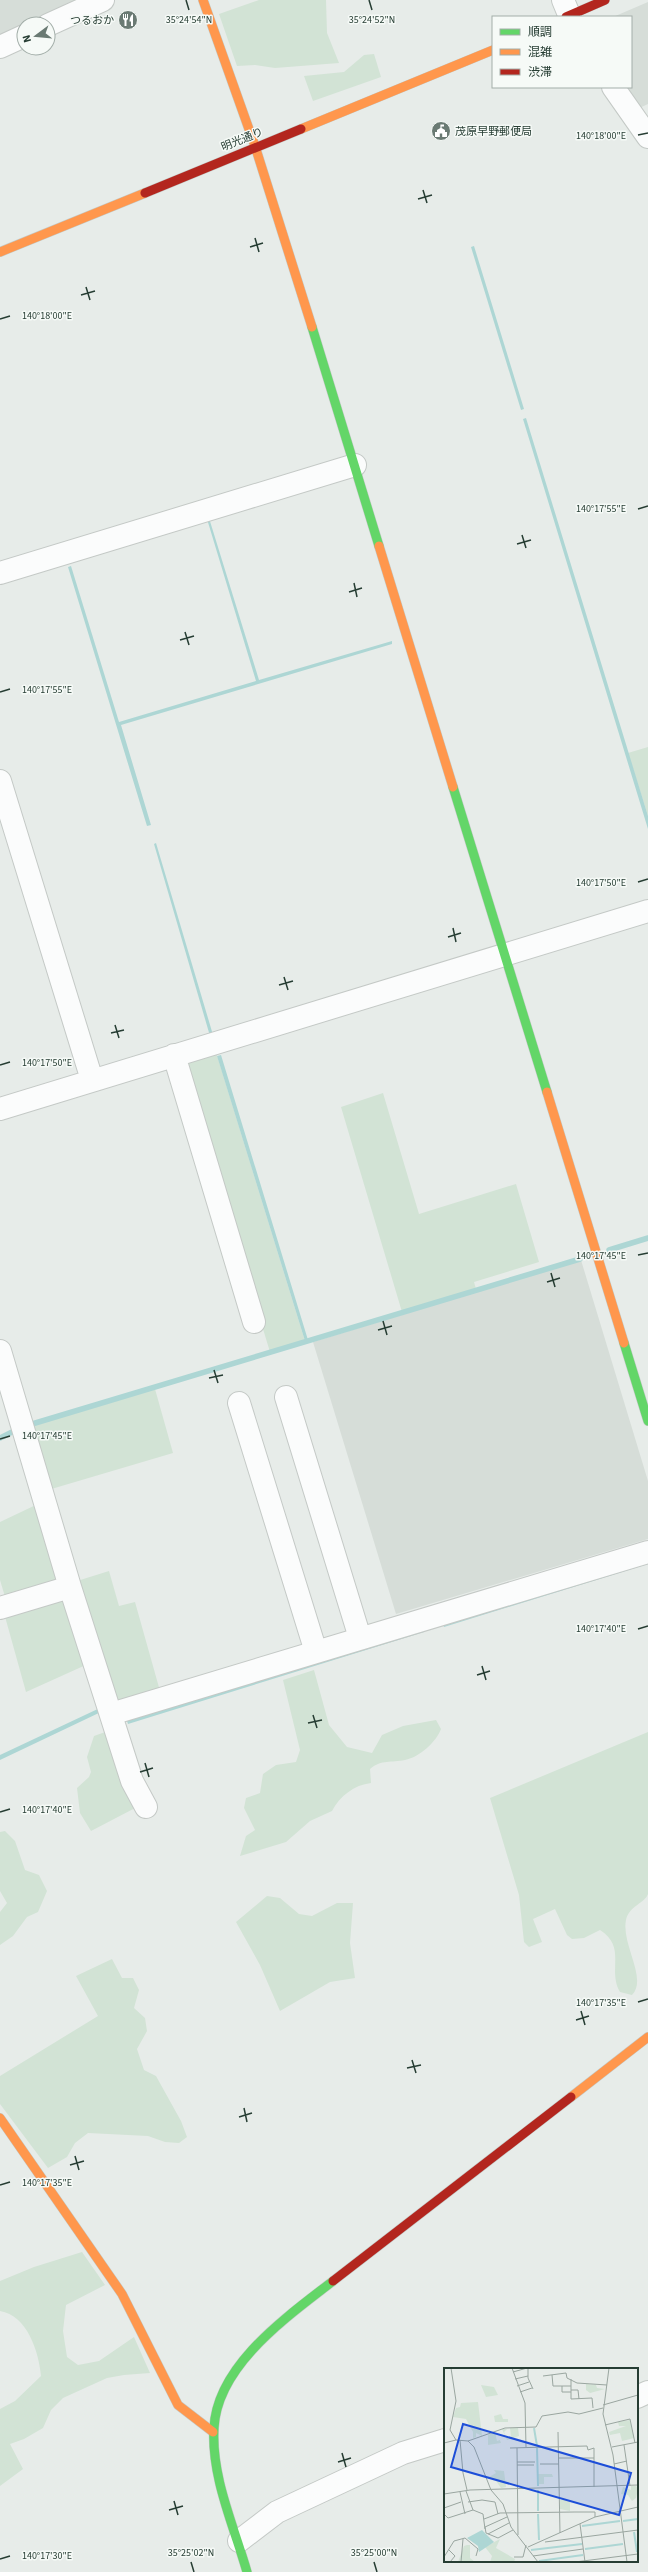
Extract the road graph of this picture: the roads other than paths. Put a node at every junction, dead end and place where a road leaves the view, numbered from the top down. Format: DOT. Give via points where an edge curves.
graph roads {
  1 [pos="104,0"];
  2 [pos="203,0"];
  3 [pos="605,0"];
  4 [pos="567,12"];
  5 [pos="56,21"];
  6 [pos="16,40"];
  7 [pos="0,47"];
  8 [pos="492,50"];
  9 [pos="614,88"];
  10 [pos="648,137"];
  11 [pos="256,146"];
  12 [pos="0,252"];
  13 [pos="355,465"];
  14 [pos="0,573"];
  15 [pos="0,781"];
  16 [pos="648,911"];
  17 [pos="506,955"];
  18 [pos="174,1055"];
  19 [pos="92,1080"];
  20 [pos="0,1109"];
  21 [pos="254,1322"];
  22 [pos="0,1351"];
  23 [pos="286,1397"];
  24 [pos="239,1403"];
  25 [pos="648,1421"];
  26 [pos="648,1552"];
  27 [pos="70,1587"];
  28 [pos="0,1608"];
  29 [pos="360,1638"];
  30 [pos="316,1652"];
  31 [pos="111,1714"];
  32 [pos="146,1808"];
  33 [pos="648,2037"];
  34 [pos="0,2118"];
  35 [pos="648,2392"];
  36 [pos="638,2397"];
  37 [pos="213,2432"];
  38 [pos="444,2440"];
  39 [pos="239,2541"];
  40 [pos="246,2572"];
  1 -- 5 [label="street"];
  2 -- 11 [label="street"];
  3 -- 4 [label="street"];
  6 -- 7 [label="street"];
  8 -- 11 [label="street, 明光通り"];
  9 -- 10 [label="street"];
  11 -- 12 [label="street, 明光通り"];
  11 -- 13 [label="street"];
  13 -- 14 [label="street"];
  13 -- 17 [label="street"];
  15 -- 19 [label="street"];
  16 -- 17 [label="street"];
  17 -- 18 [label="street"];
  17 -- 25 [label="street"];
  18 -- 19 [label="street"];
  18 -- 21 [label="street"];
  19 -- 20 [label="street"];
  22 -- 27 [label="street"];
  23 -- 29 [label="street"];
  24 -- 30 [label="street"];
  26 -- 29 [label="street"];
  27 -- 28 [label="street"];
  27 -- 31 [label="street"];
  29 -- 30 [label="street"];
  30 -- 31 [label="street"];
  31 -- 32 [label="street" via="132,1781"];
  33 -- 37 [label="street" via="274,2327 232,2380 217,2408"];
  34 -- 37 [label="street" via="122,2294 178,2405"];
  35 -- 36 [label="street"];
  37 -- 39 [label="street" via="215,2458"];
  38 -- 39 [label="street" via="403,2453 277,2512"];
  39 -- 40 [label="street"];
}
